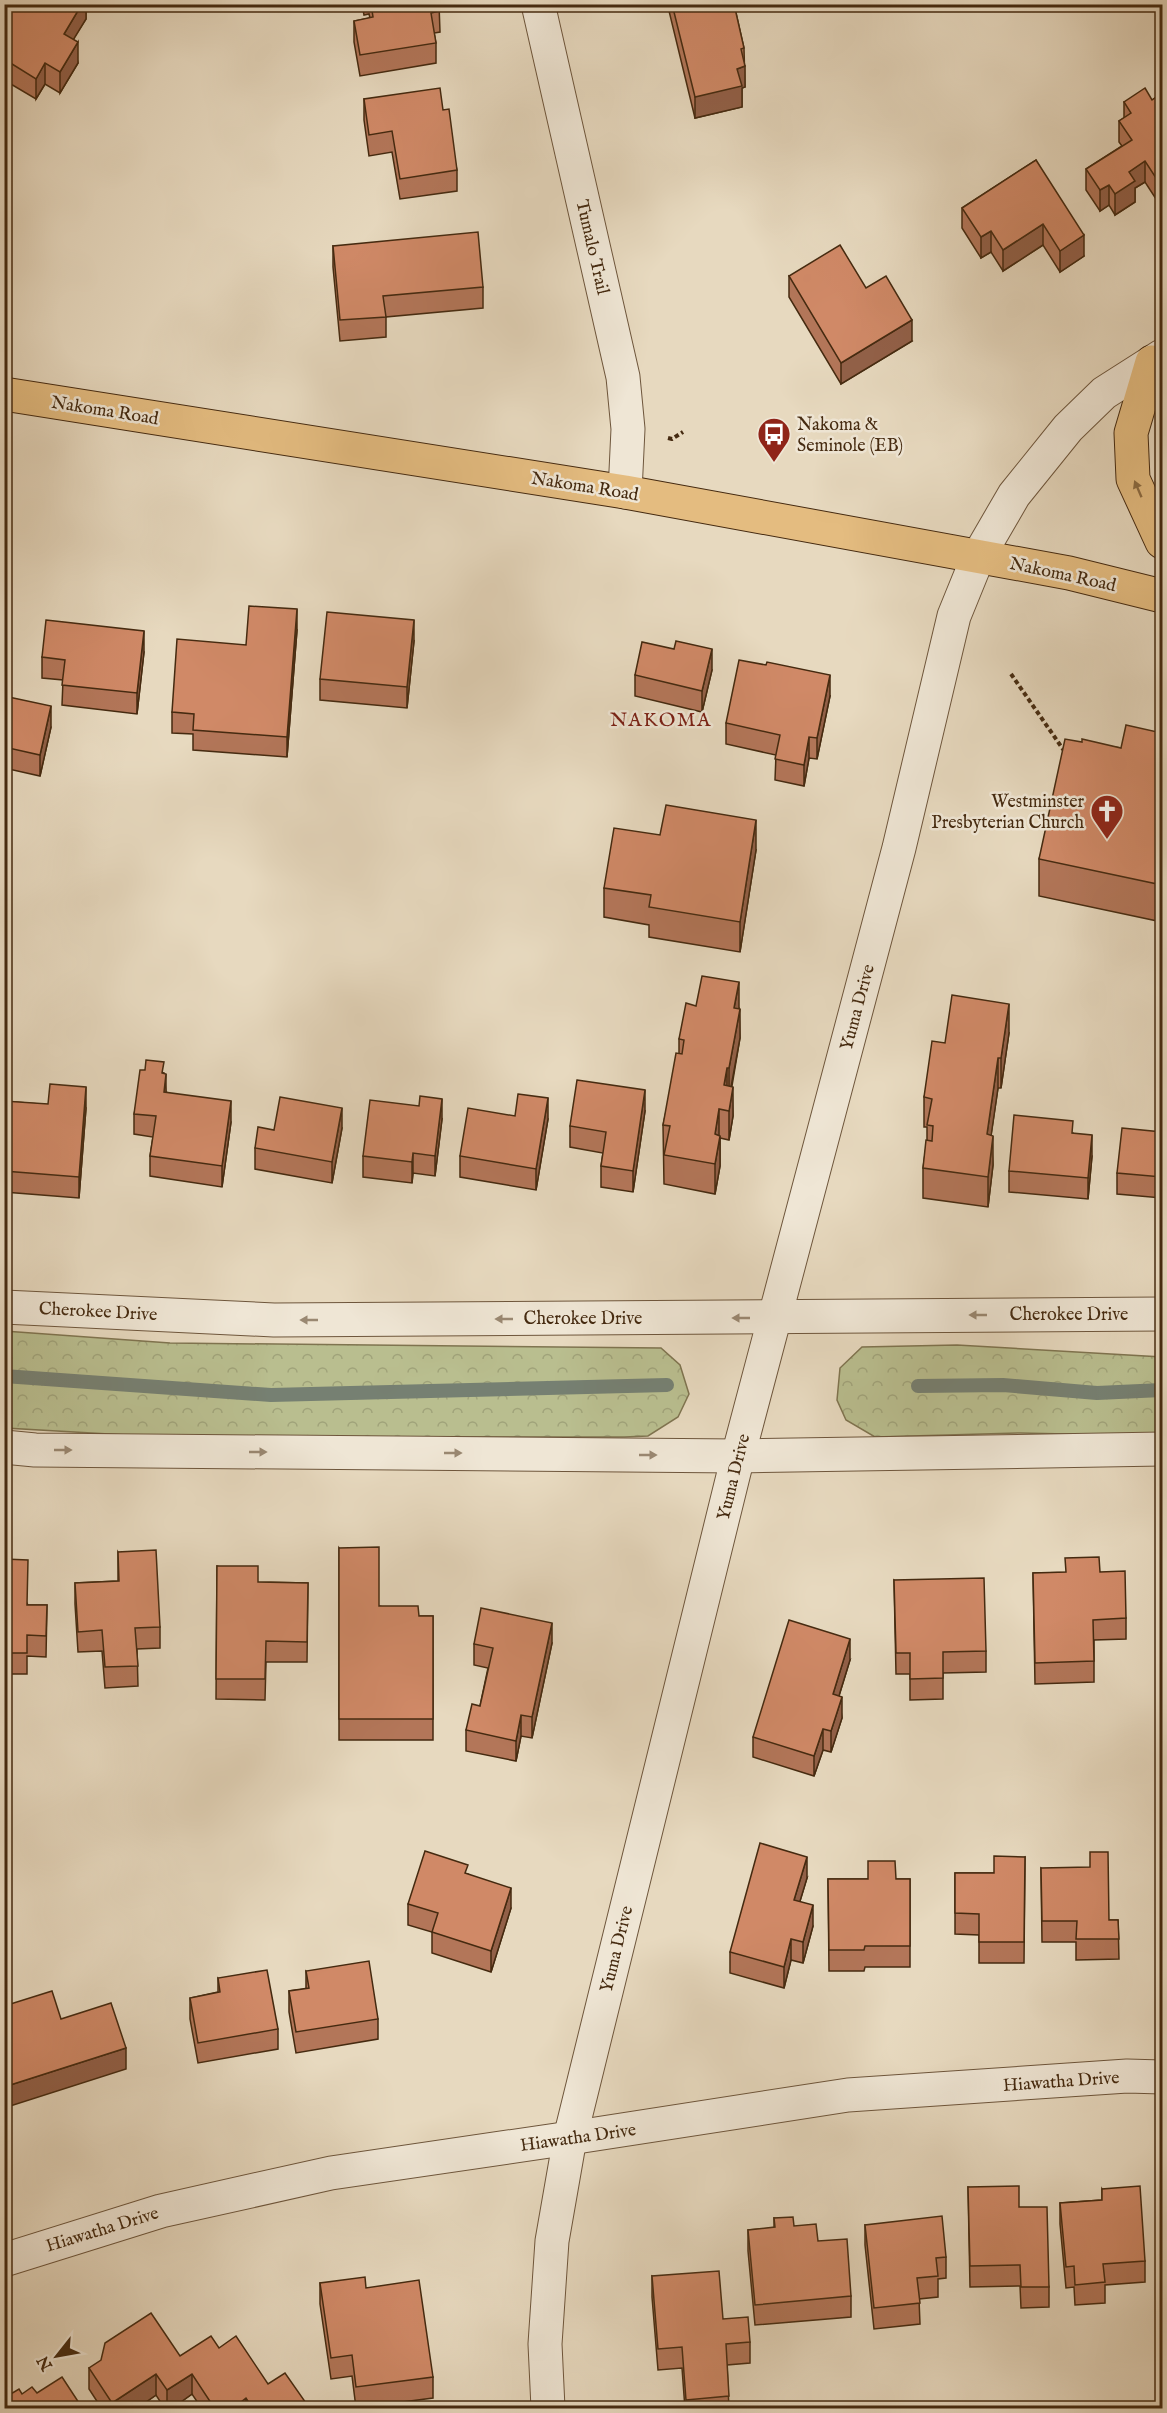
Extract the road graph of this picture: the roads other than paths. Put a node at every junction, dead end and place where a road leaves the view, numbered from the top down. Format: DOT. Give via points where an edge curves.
graph roads {
  1 [pos="538,4"];
  2 [pos="1157,359"];
  3 [pos="4,394"];
  4 [pos="625,492"];
  5 [pos="1162,542"];
  6 [pos="978,557"];
  7 [pos="1162,596"];
  8 [pos="4,1307"];
  9 [pos="1162,1314"];
  10 [pos="775,1317"];
  11 [pos="4,1447"];
  12 [pos="1162,1449"];
  13 [pos="738,1456"];
  14 [pos="1162,2077"];
  15 [pos="570,2138"];
  16 [pos="4,2260"];
  17 [pos="548,2409"];
  1 -- 4 [label="street, Tumalo Trail" via="623,377 628,429"];
  5 -- 2 [label="main road, one-way" via="1133,478 1131,433"];
  2 -- 6 [label="street, Yuma Drive" via="1104,393 1068,428 1014,495"];
  3 -- 4 [label="main road, Nakoma Road"];
  4 -- 6 [label="main road, Nakoma Road"];
  6 -- 7 [label="main road, Nakoma Road" via="1069,573"];
  6 -- 10 [label="street, Yuma Drive" via="954,616 899,849"];
  10 -- 8 [label="street, Cherokee Drive, one-way" via="274,1320"];
  9 -- 10 [label="street, Cherokee Drive, one-way"];
  10 -- 13 [label="street, Yuma Drive"];
  11 -- 13 [label="street, one-way"];
  12 -- 13 [label="street"];
  13 -- 15 [label="street, Yuma Drive"];
  14 -- 15 [label="street, Hiawatha Drive" via="1127,2076 848,2095"];
  15 -- 16 [label="street, Hiawatha Drive" via="331,2173 161,2211"];
  15 -- 17 [label="street, Yuma Drive" via="552,2241 545,2344"];
}
